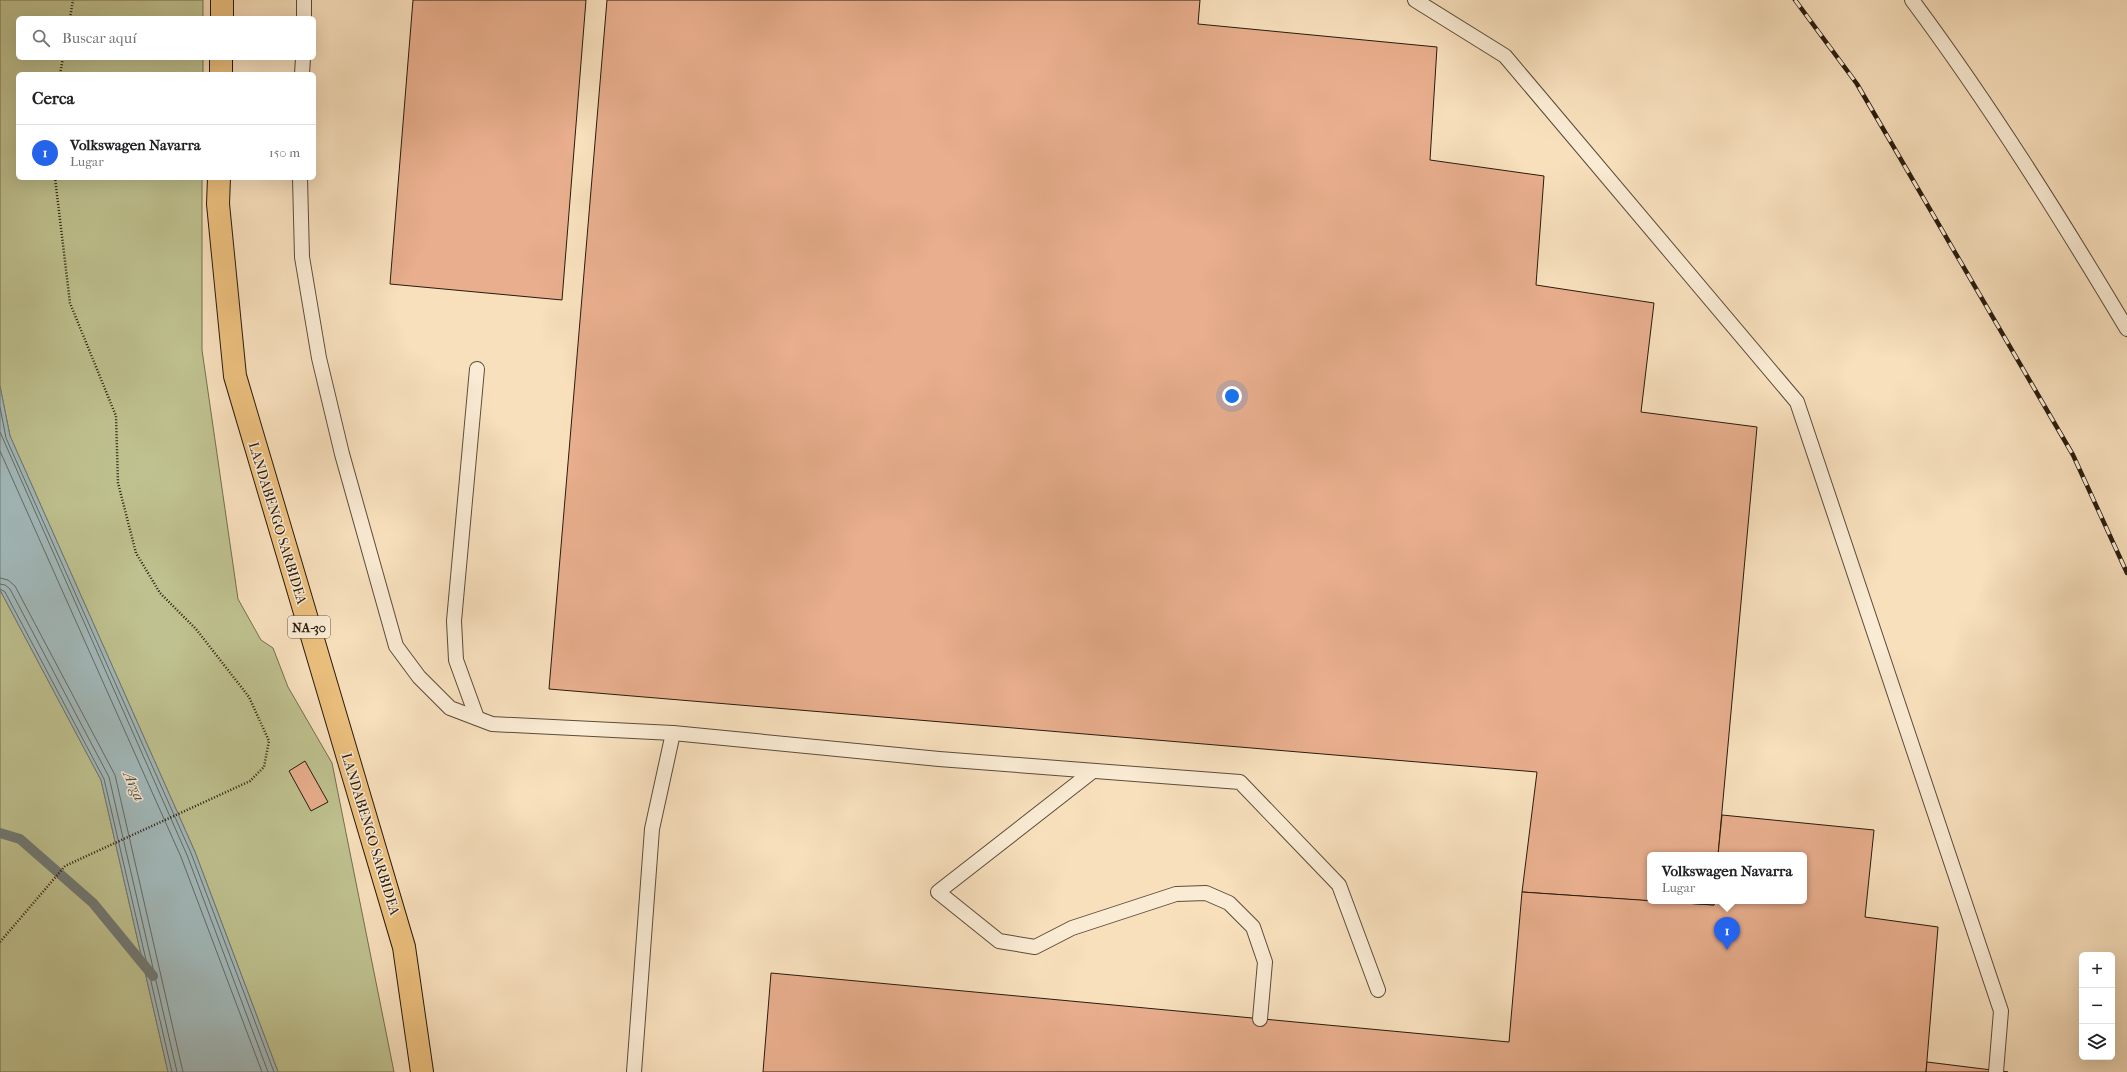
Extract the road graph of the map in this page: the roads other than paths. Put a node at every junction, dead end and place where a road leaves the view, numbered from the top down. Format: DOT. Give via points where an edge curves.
graph roads {
  1 [pos="222,0"];
  2 [pos="304,0"];
  3 [pos="1415,0"];
  4 [pos="1912,0"];
  5 [pos="222,16"];
  6 [pos="304,16"];
  7 [pos="221,60"];
  8 [pos="303,60"];
  9 [pos="221,72"];
  10 [pos="302,72"];
  11 [pos="219,180"];
  12 [pos="300,180"];
  13 [pos="2127,329"];
  14 [pos="477,369"];
  15 [pos="477,718"];
  16 [pos="673,733"];
  17 [pos="1093,771"];
  18 [pos="1378,990"];
  19 [pos="1260,1019"];
  20 [pos="422,1072"];
  21 [pos="634,1072"];
  22 [pos="1996,1072"];
  1 -- 5 [label="highway"];
  2 -- 6 [label="lane"];
  3 -- 22 [label="lane" via="1505,56 1797,402 2001,1011"];
  4 -- 13 [label="lane" via="2067,229"];
  7 -- 9 [label="highway"];
  8 -- 10 [label="lane"];
  11 -- 20 [label="highway, LANDABENGO SARBIDEA / NA-30" via="218,204 235,376 404,947"];
  12 -- 15 [label="lane" via="302,257 319,358 342,454 396,646 419,677 450,708"];
  14 -- 15 [label="lane" via="454,621 456,660"];
  15 -- 16 [label="lane" via="492,724"];
  16 -- 17 [label="lane"];
  16 -- 21 [label="lane" via="652,829"];
  17 -- 18 [label="lane" via="1240,782 1339,885"];
  17 -- 19 [label="lane" via="938,892 999,942 1035,947 1072,928 1176,894 1206,893 1229,903 1253,927 1265,962"];
}
